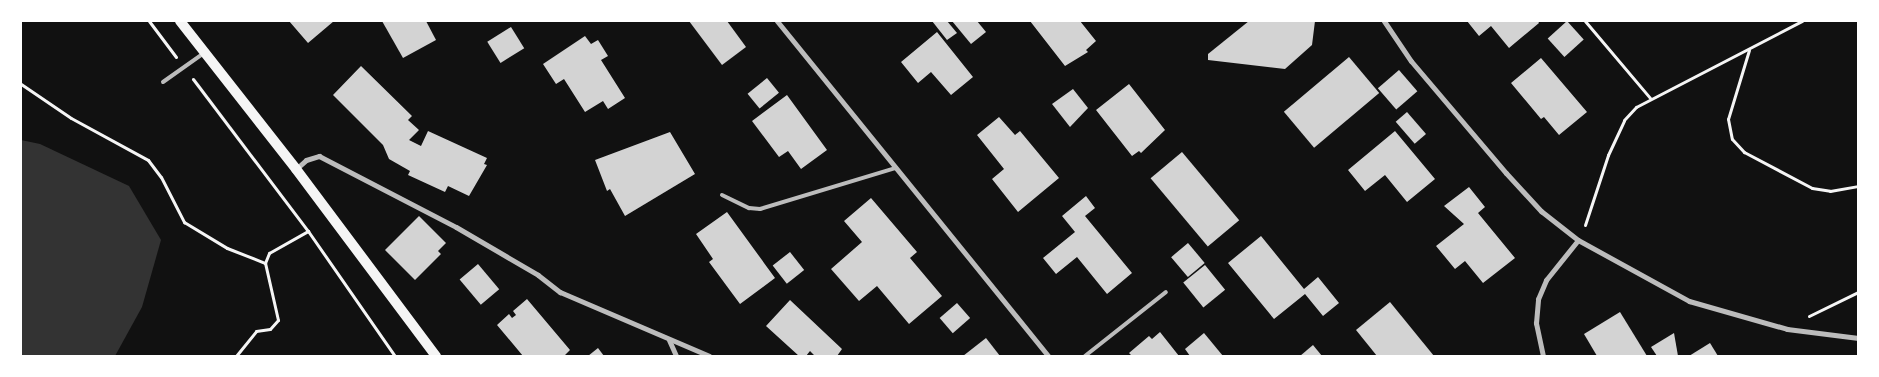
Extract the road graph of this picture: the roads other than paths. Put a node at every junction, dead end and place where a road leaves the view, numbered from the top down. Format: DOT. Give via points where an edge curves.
graph roads {
  1 [pos="180,21"];
  2 [pos="777,21"];
  3 [pos="1387,22"];
  4 [pos="204,53"];
  5 [pos="164,82"];
  6 [pos="896,168"];
  7 [pos="296,169"];
  8 [pos="722,195"];
  9 [pos="1578,240"];
  10 [pos="1166,292"];
  11 [pos="1858,338"];
  12 [pos="668,340"];
  13 [pos="436,356"];
  14 [pos="676,356"];
  15 [pos="709,356"];
  16 [pos="1048,356"];
  17 [pos="1085,356"];
  18 [pos="1543,356"];
  1 -- 4 [label="main road"];
  2 -- 6 [label="street"];
  3 -- 9 [label="street" via="1411,61 1506,173 1541,211"];
  4 -- 5 [label="lane"];
  4 -- 7 [label="main road"];
  6 -- 8 [label="lane" via="760,209 749,208"];
  6 -- 16 [label="street"];
  7 -- 12 [label="street" via="306,160 319,156 456,227 538,275 560,292"];
  7 -- 13 [label="main road"];
  9 -- 11 [label="street" via="1689,301 1787,329"];
  9 -- 18 [label="street" via="1546,280 1538,299 1536,323"];
  10 -- 17 [label="lane"];
  12 -- 14 [label="street"];
  12 -- 15 [label="street"];
}
